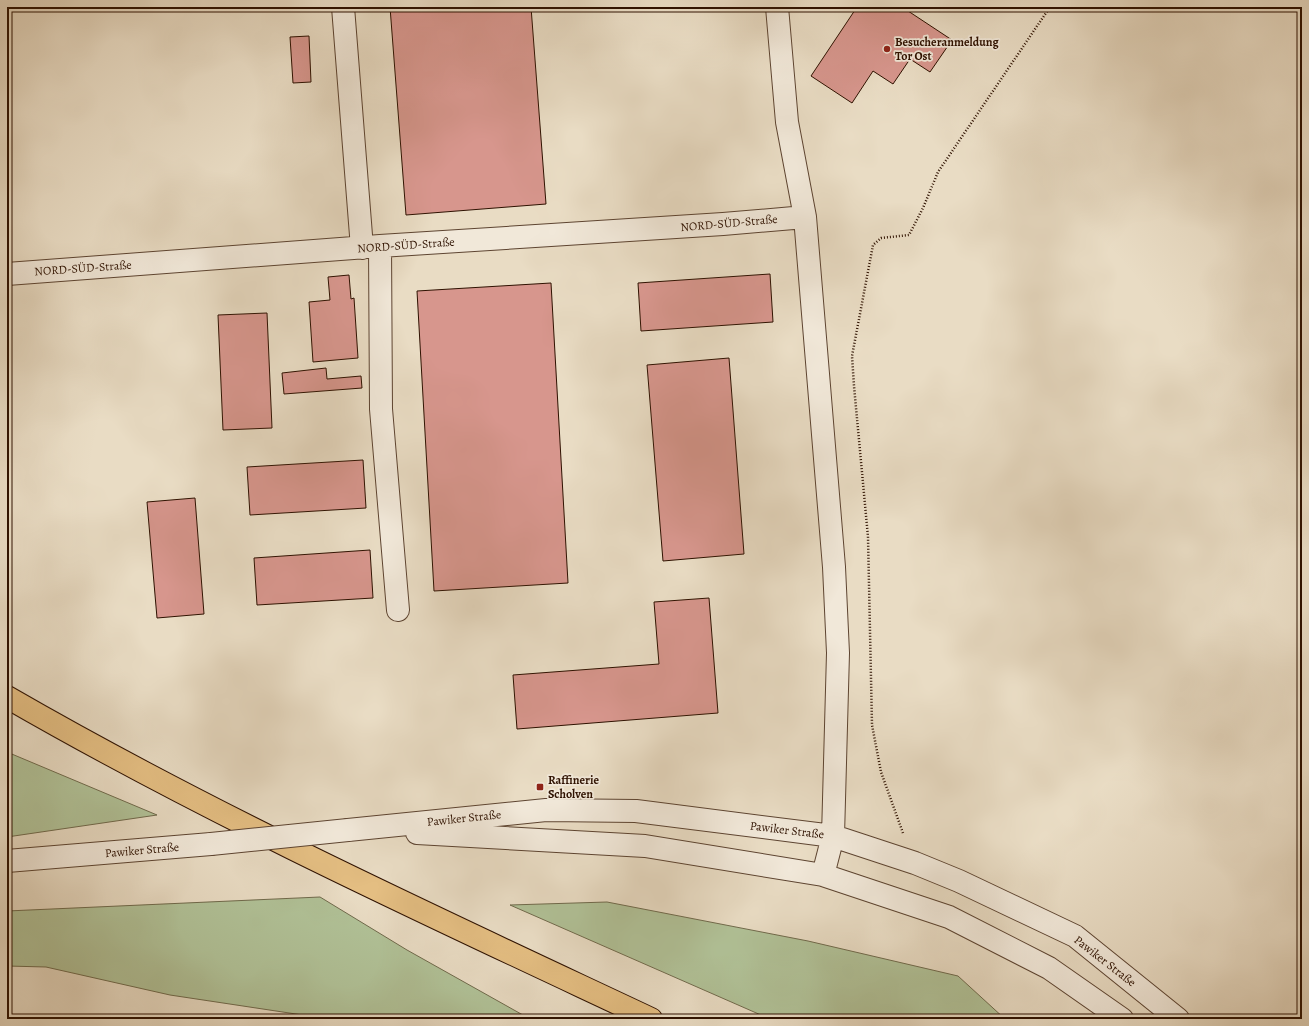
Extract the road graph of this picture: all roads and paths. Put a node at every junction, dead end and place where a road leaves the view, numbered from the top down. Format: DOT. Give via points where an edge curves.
graph roads {
  1 [pos="343,7"];
  2 [pos="777,7"];
  3 [pos="1050,7"];
  4 [pos="805,217"];
  5 [pos="371,247"];
  6 [pos="7,274"];
  7 [pos="398,610"];
  8 [pos="7,697"];
  9 [pos="348,830"];
  10 [pos="833,836"];
  11 [pos="7,861"];
  12 [pos="915,863"];
  13 [pos="823,875"];
  14 [pos="651,1019"];
  15 [pos="1122,1019"];
  16 [pos="1178,1019"];
  1 -- 5 [label="street"];
  2 -- 4 [label="street" via="787,122"];
  3 -- 12 [label="path" via="938,172 909,235 881,238 873,246 852,356 868,537 872,725 881,772"];
  4 -- 5 [label="street, NORD-SÜD-Straße"];
  4 -- 10 [label="street" via="834,567 838,653"];
  5 -- 6 [label="street, NORD-SÜD-Straße"];
  5 -- 7 [label="street" via="381,409"];
  8 -- 14 [label="highway" via="81,740 331,869"];
  9 -- 10 [label="street, Pawiker Straße" via="546,810 636,812"];
  9 -- 11 [label="street, Pawiker Straße, bridge"];
  9 -- 13 [label="street, Pawiker Straße" via="645,846"];
  10 -- 12 [label="street, Pawiker Straße"];
  10 -- 13 [label="street"];
  12 -- 16 [label="street, Pawiker Straße" via="959,881 1074,936"];
  13 -- 15 [label="street, Pawiker Straße" via="949,917 1049,968"];
}
